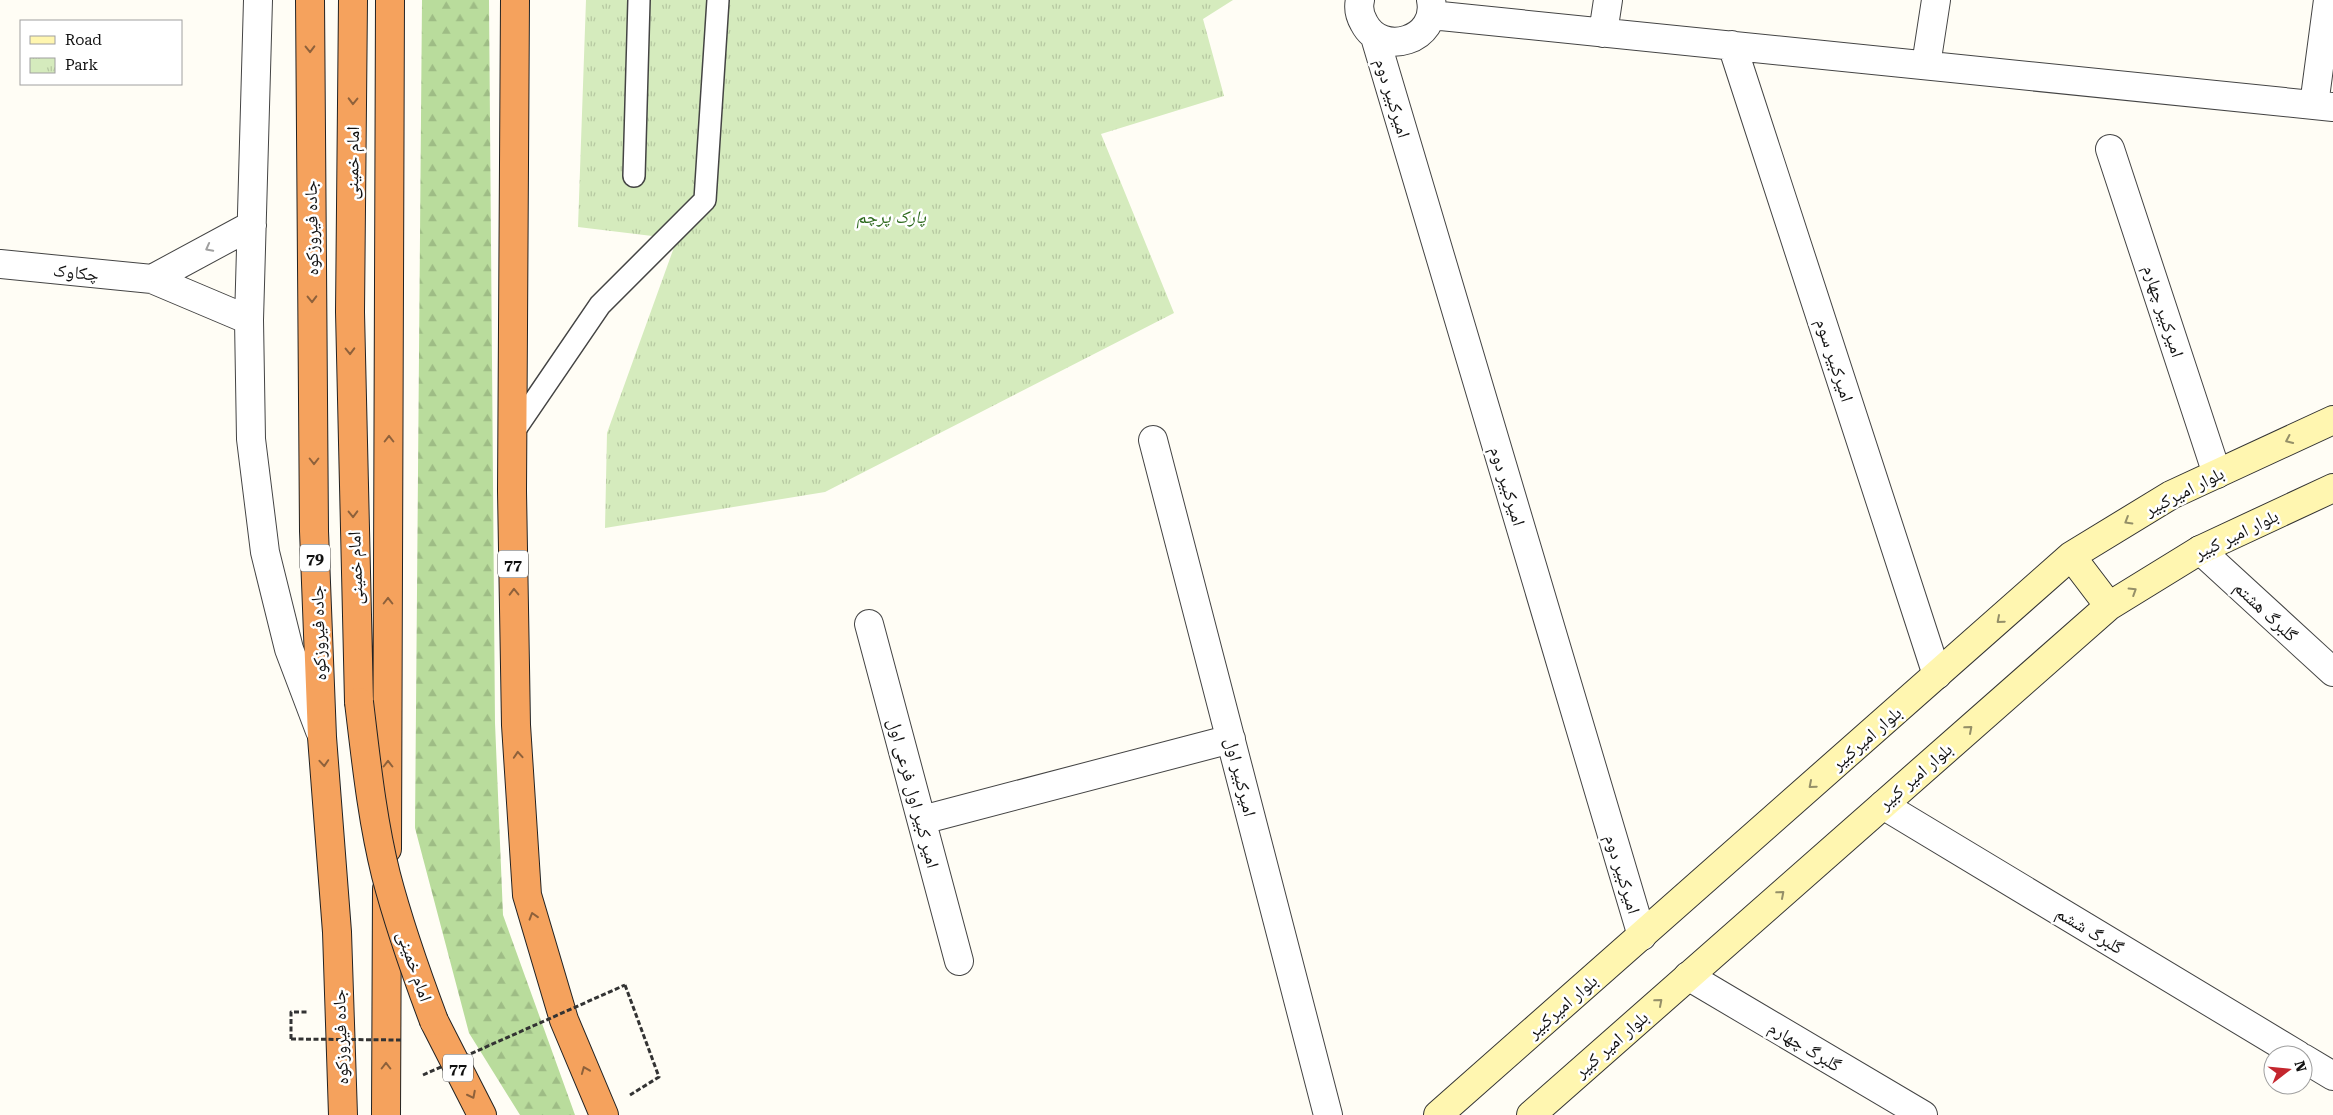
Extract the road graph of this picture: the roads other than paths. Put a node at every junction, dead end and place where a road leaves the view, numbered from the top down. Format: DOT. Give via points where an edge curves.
graph roads {
  1 [pos="258,0"];
  2 [pos="310,0"];
  3 [pos="353,0"];
  4 [pos="390,0"];
  5 [pos="515,0"];
  6 [pos="639,0"];
  7 [pos="718,0"];
  8 [pos="1360,0"];
  9 [pos="1608,0"];
  10 [pos="1936,0"];
  11 [pos="2328,0"];
  12 [pos="1431,8"];
  13 [pos="1603,33"];
  14 [pos="1375,36"];
  15 [pos="1732,46"];
  16 [pos="1926,65"];
  17 [pos="2323,106"];
  18 [pos="2110,149"];
  19 [pos="634,176"];
  20 [pos="252,225"];
  21 [pos="0,264"];
  22 [pos="152,279"];
  23 [pos="249,320"];
  24 [pos="2333,420"];
  25 [pos="512,434"];
  26 [pos="1153,440"];
  27 [pos="2217,474"];
  28 [pos="2333,488"];
  29 [pos="2200,550"];
  30 [pos="2071,556"];
  31 [pos="2108,606"];
  32 [pos="869,624"];
  33 [pos="2333,672"];
  34 [pos="1937,675"];
  35 [pos="322,737"];
  36 [pos="1231,739"];
  37 [pos="1883,805"];
  38 [pos="922,820"];
  39 [pos="1642,936"];
  40 [pos="959,961"];
  41 [pos="1688,976"];
  42 [pos="2281,1045"];
  43 [pos="341,1056"];
  44 [pos="2313,1064"];
  45 [pos="2333,1076"];
  46 [pos="330,1115"];
  47 [pos="343,1115"];
  48 [pos="386,1115"];
  49 [pos="482,1115"];
  50 [pos="604,1115"];
  51 [pos="1328,1115"];
  52 [pos="1438,1115"];
  53 [pos="1531,1115"];
  54 [pos="1922,1115"];
  1 -- 20 [label="street"];
  2 -- 35 [label="highway, جاده فیروزکوه / 79, one-way" via="314,531"];
  3 -- 49 [label="highway, امام خمینی / 77, one-way, bridge" via="350,312 359,702 366,764 386,874 408,951 434,1021"];
  48 -- 4 [label="highway, one-way"];
  5 -- 25 [label="highway, 77"];
  6 -- 19 [label="lane"];
  7 -- 25 [label="lane" via="705,200 600,305"];
  8 -- 14 [label="street, امیرکبیر دوم" via="1361,17"];
  9 -- 13 [label="street"];
  10 -- 16 [label="street"];
  11 -- 17 [label="street"];
  12 -- 13 [label="street"];
  12 -- 14 [label="street" via="1426,25 1410,40 1386,42"];
  13 -- 15 [label="street"];
  14 -- 39 [label="street, امیرکبیر دوم"];
  15 -- 16 [label="street"];
  15 -- 34 [label="street, امیرکبیر سوم"];
  16 -- 17 [label="street"];
  18 -- 27 [label="street, امیرکبیر چهارم"];
  20 -- 22 [label="street, one-way"];
  20 -- 23 [label="street"];
  21 -- 22 [label="street, چکاوک"];
  22 -- 23 [label="street, چکاوک"];
  23 -- 35 [label="street" via="251,439 265,552 289,649"];
  24 -- 27 [label="street, بلوار امیرکبیر, one-way"];
  50 -- 25 [label="highway, 77, one-way" via="564,1020 527,895 516,725"];
  26 -- 36 [label="street, امیرکبیر اول"];
  27 -- 30 [label="street, بلوار امیرکبیر, one-way" via="2171,496"];
  28 -- 29 [label="street, بلوار امیر کبیر"];
  31 -- 29 [label="street, بلوار امیر کبیر, one-way"];
  29 -- 33 [label="street, گلبرگ هشتم"];
  30 -- 31 [label="street"];
  30 -- 34 [label="street, بلوار امیرکبیر, one-way"];
  37 -- 31 [label="street, بلوار امیر کبیر, one-way"];
  32 -- 38 [label="street, امیر کبیر اول فرعی اول"];
  34 -- 39 [label="street, بلوار امیرکبیر, one-way"];
  35 -- 43 [label="highway, جاده فیروزکوه / 79, one-way" via="337,932"];
  36 -- 38 [label="street"];
  36 -- 51 [label="street, امیرکبیر اول"];
  41 -- 37 [label="street, بلوار امیر کبیر, one-way"];
  37 -- 42 [label="street, گلبرگ ششم"];
  38 -- 40 [label="street, امیر کبیر اول فرعی اول"];
  39 -- 52 [label="street, بلوار امیرکبیر"];
  53 -- 41 [label="street, بلوار امیر کبیر, one-way"];
  41 -- 54 [label="street, گلبرگ چهارم"];
  43 -- 46 [label="street"];
  43 -- 47 [label="highway, جاده فیروزکوه / 79"];
  44 -- 45 [label="street"];
}
